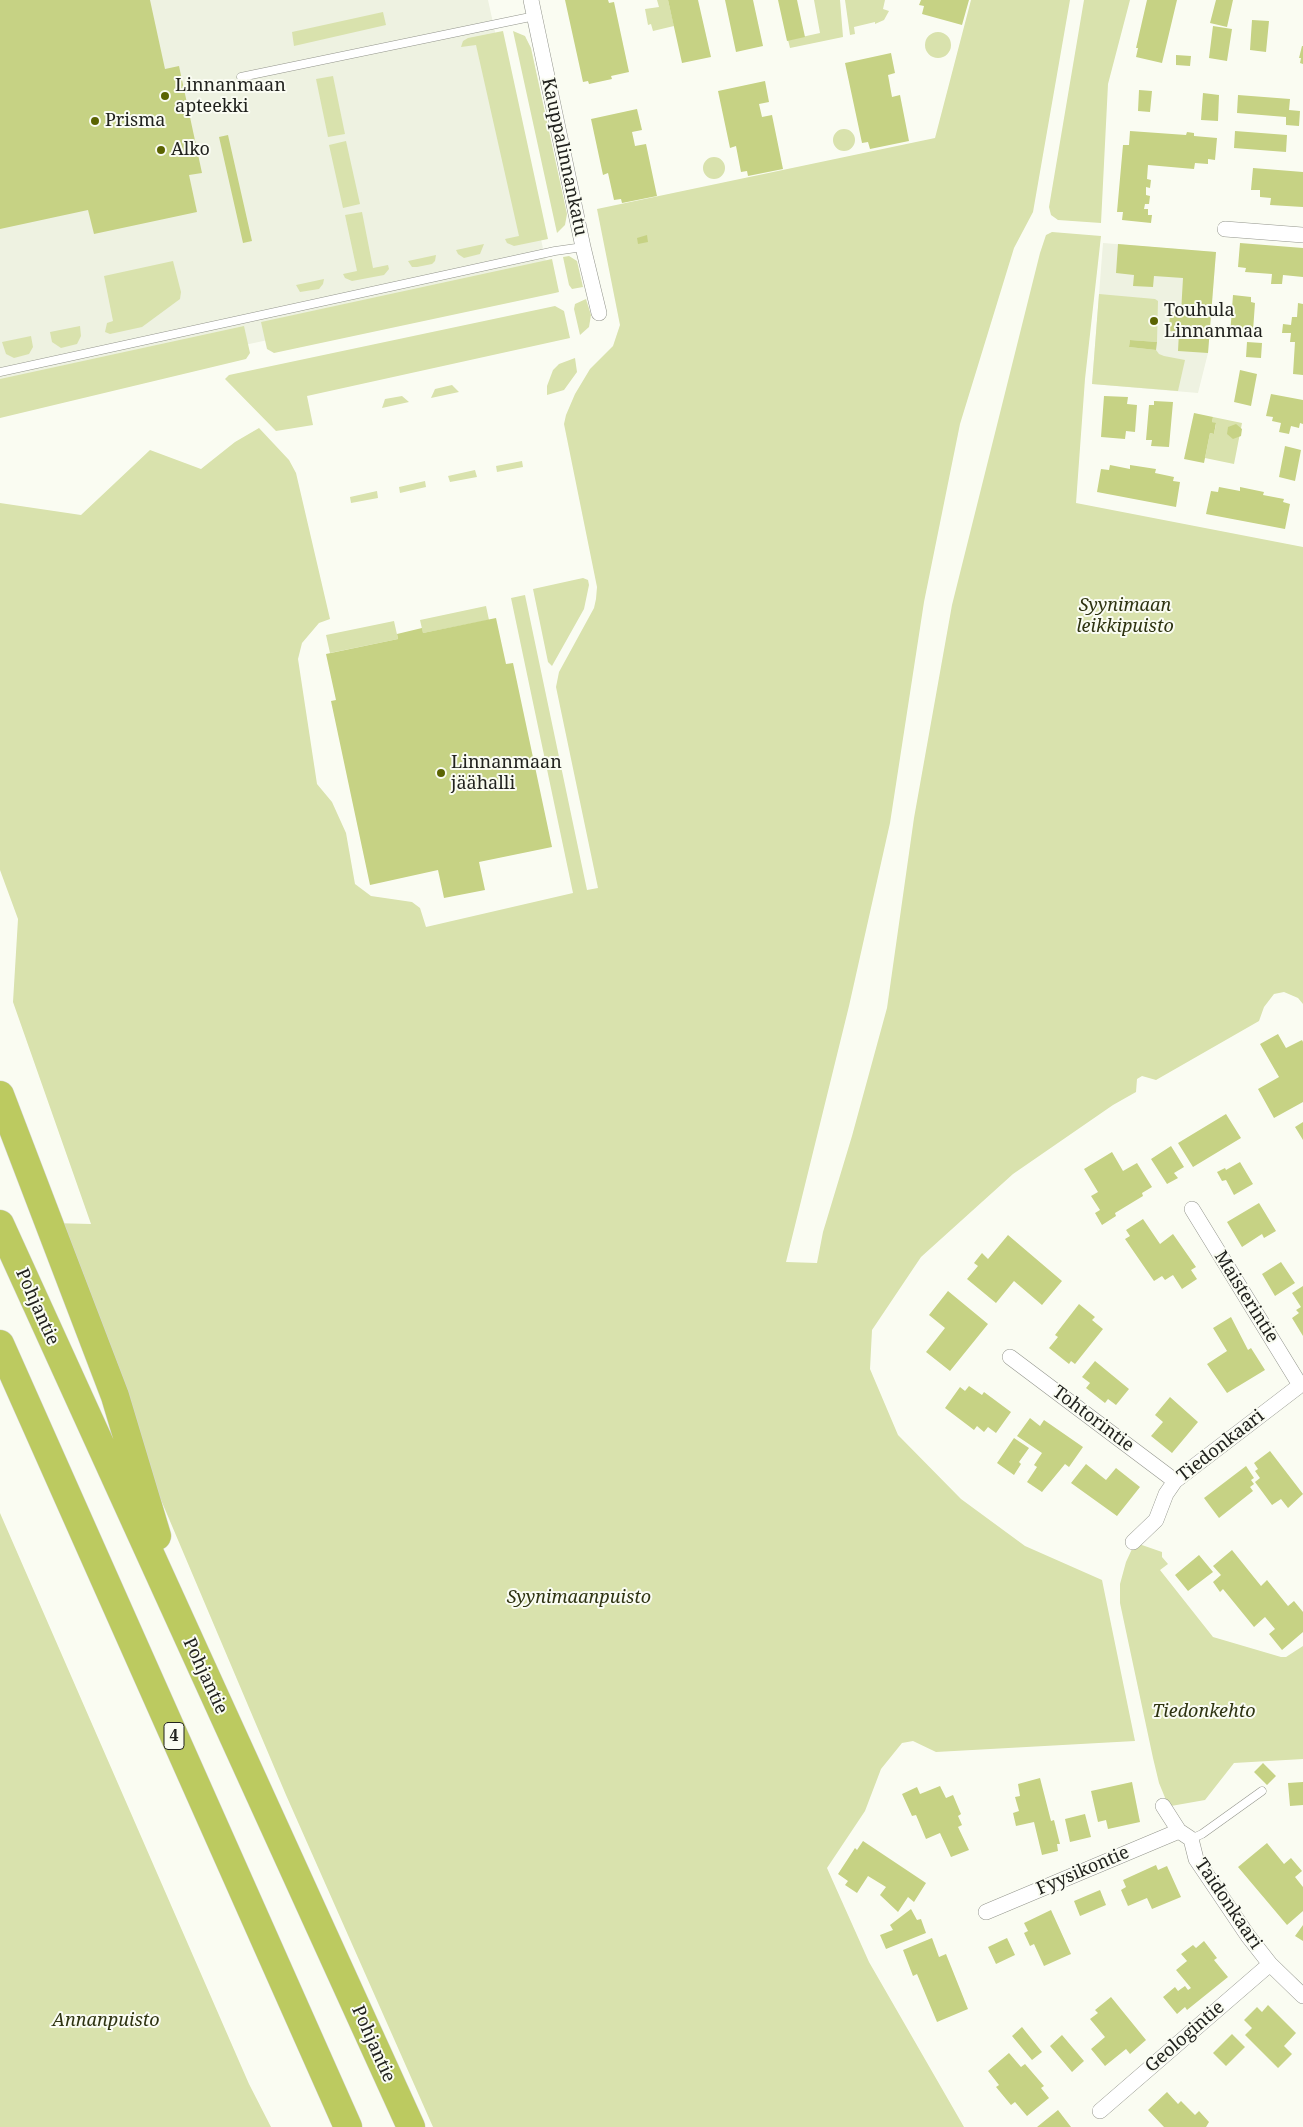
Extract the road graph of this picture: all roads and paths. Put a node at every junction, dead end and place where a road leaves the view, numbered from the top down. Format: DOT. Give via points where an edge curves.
graph roads {
  1 [pos="531,0"];
  2 [pos="534,16"];
  3 [pos="241,77"];
  4 [pos="1225,229"];
  5 [pos="1303,235"];
  6 [pos="583,247"];
  7 [pos="599,312"];
  8 [pos="0,372"];
  9 [pos="0,1095"];
  10 [pos="1192,1209"];
  11 [pos="0,1224"];
  12 [pos="0,1344"];
  13 [pos="1010,1357"];
  14 [pos="1302,1384"];
  15 [pos="1175,1482"];
  16 [pos="1133,1542"];
  17 [pos="187,1638"];
  18 [pos="1262,1791"];
  19 [pos="1163,1806"];
  20 [pos="1185,1835"];
  21 [pos="986,1912"];
  22 [pos="1270,1964"];
  23 [pos="1303,1996"];
  24 [pos="1100,2111"];
  25 [pos="348,2127"];
  26 [pos="411,2127"];
  1 -- 2 [label="street, Kauppalinnankatu"];
  2 -- 3 [label="lane"];
  2 -- 6 [label="street, Kauppalinnankatu"];
  4 -- 5 [label="street"];
  6 -- 7 [label="street, Kauppalinnankatu"];
  6 -- 8 [label="lane"];
  9 -- 17 [label="highway" via="115,1396"];
  10 -- 14 [label="street, Maisterintie"];
  11 -- 17 [label="highway, Pohjantie"];
  12 -- 25 [label="highway, 4"];
  13 -- 15 [label="street, Tohtorintie"];
  14 -- 15 [label="street, Tiedonkaari"];
  15 -- 16 [label="street, Tiedonkaari" via="1166,1494 1156,1520"];
  17 -- 26 [label="highway, Pohjantie"];
  18 -- 20 [label="lane" via="1202,1834"];
  19 -- 20 [label="street, Taidonkaari"];
  20 -- 21 [label="street, Fyysikontie"];
  20 -- 22 [label="street, Taidonkaari" via="1204,1872"];
  22 -- 23 [label="street, Taidonkaari"];
  22 -- 24 [label="street, Geologintie"];
}
